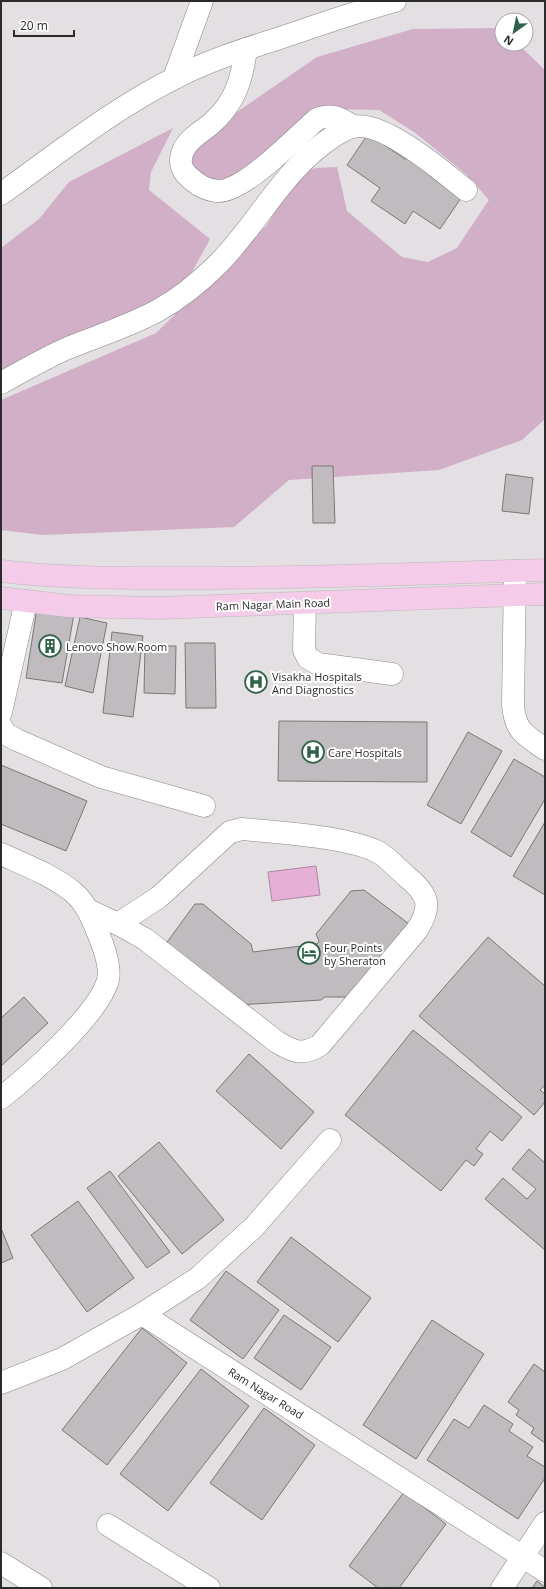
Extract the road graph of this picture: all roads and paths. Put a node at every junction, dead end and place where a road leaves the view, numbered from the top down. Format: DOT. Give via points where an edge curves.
graph roads {
  1 [pos="202,1"];
  2 [pos="396,1"];
  3 [pos="246,49"];
  4 [pos="174,78"];
  5 [pos="353,126"];
  6 [pos="466,190"];
  7 [pos="1,194"];
  8 [pos="1,383"];
  9 [pos="515,570"];
  10 [pos="545,570"];
  11 [pos="1,571"];
  12 [pos="545,594"];
  13 [pos="515,595"];
  14 [pos="1,598"];
  15 [pos="26,601"];
  16 [pos="305,603"];
  17 [pos="392,674"];
  18 [pos="1,712"];
  19 [pos="1,726"];
  20 [pos="545,749"];
  21 [pos="204,806"];
  22 [pos="1,854"];
  23 [pos="90,911"];
  24 [pos="118,924"];
  25 [pos="1,1098"];
  26 [pos="330,1140"];
  27 [pos="142,1314"];
  28 [pos="1,1383"];
  29 [pos="545,1523"];
  30 [pos="108,1525"];
  31 [pos="523,1556"];
  32 [pos="1,1563"];
  33 [pos="545,1571"];
  34 [pos="41,1588"];
  35 [pos="209,1588"];
  36 [pos="502,1588"];
  1 -- 4 [label="street"];
  2 -- 3 [label="street"];
  3 -- 4 [label="street" via="203,64"];
  3 -- 5 [label="street" via="243,72 236,92 223,112 193,138 183,151 182,167 187,176 202,187 218,191 238,186 316,119 327,115"];
  4 -- 7 [label="street" via="119,110"];
  5 -- 6 [label="street" via="380,131 417,152"];
  5 -- 8 [label="street" via="324,142 304,160 219,263 181,296 158,311 67,349"];
  9 -- 10 [label="main road"];
  9 -- 11 [label="main road" via="297,578 71,578"];
  9 -- 13 [label="street"];
  12 -- 13 [label="main road, Ram Nagar Main Road"];
  13 -- 16 [label="main road, Ram Nagar Main Road"];
  13 -- 20 [label="street" via="514,719 523,733"];
  14 -- 15 [label="main road, Ram Nagar Main Road"];
  15 -- 16 [label="main road, Ram Nagar Main Road" via="69,606 159,608"];
  15 -- 18 [label="street"];
  16 -- 17 [label="street" via="304,650 308,658 318,664"];
  19 -- 21 [label="street" via="6,734 16,740 101,777"];
  22 -- 23 [label="street" via="50,876 74,892"];
  23 -- 24 [label="street"];
  23 -- 25 [label="street" via="106,953 108,979 99,1001 68,1036"];
  24 -- 24 [label="street" via="159,897 230,832 242,828 321,837 362,846 378,853 414,882 424,894 428,906 417,930 320,1045 302,1052 291,1050 277,1042 145,939"];
  26 -- 27 [label="street" via="243,1238 198,1278"];
  27 -- 28 [label="street" via="62,1359"];
  27 -- 31 [label="street, Ram Nagar Road"];
  29 -- 31 [label="street"];
  30 -- 35 [label="street"];
  31 -- 33 [label="street, Ram Nagar Road"];
  31 -- 36 [label="street"];
  32 -- 34 [label="street"];
}
